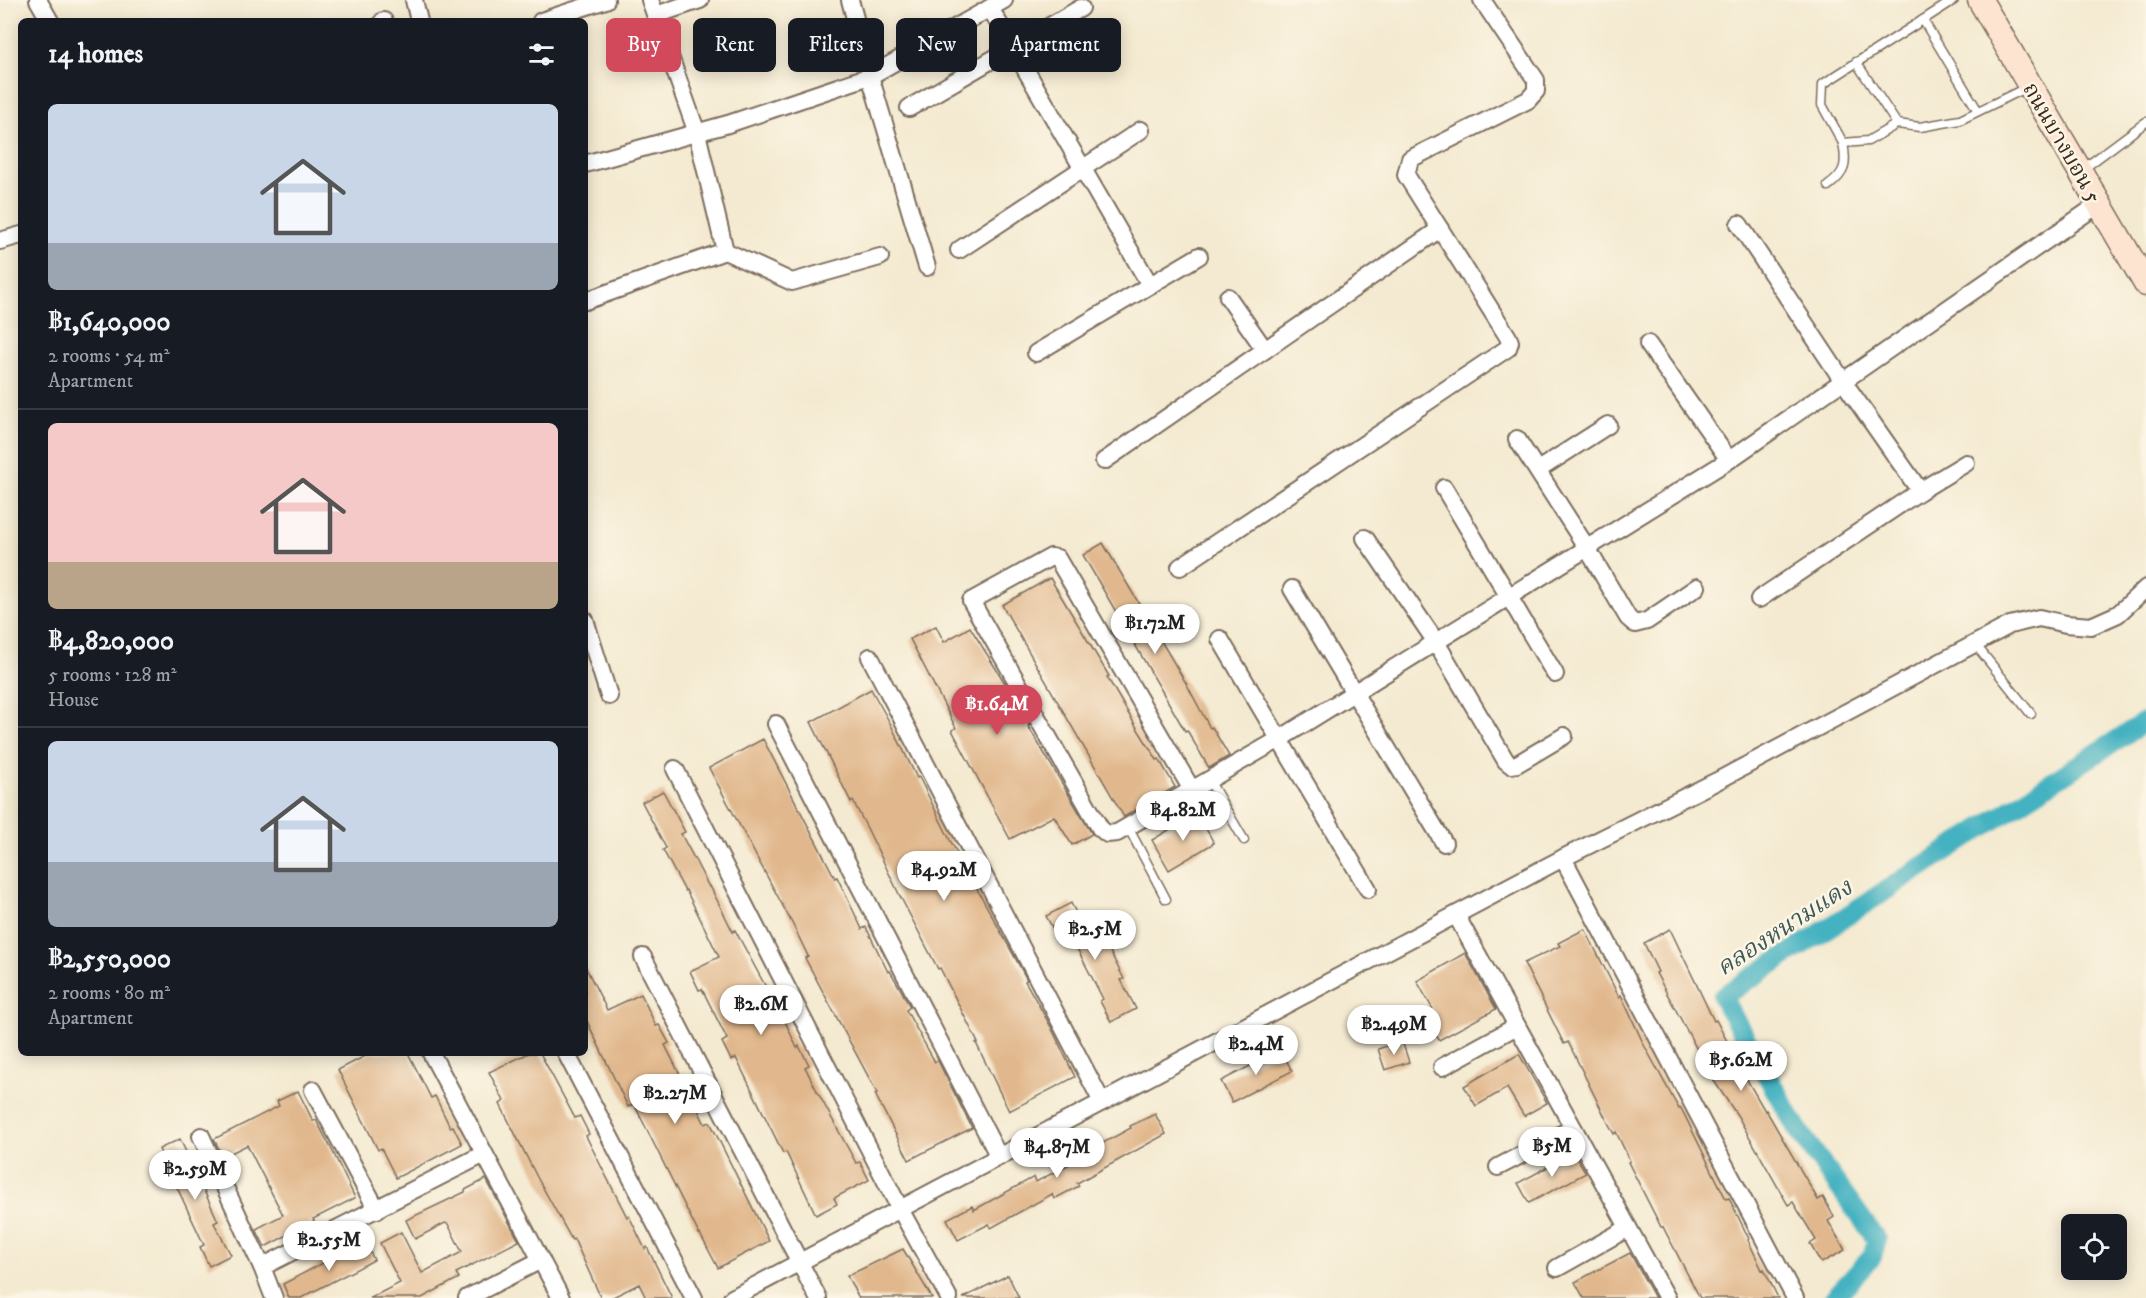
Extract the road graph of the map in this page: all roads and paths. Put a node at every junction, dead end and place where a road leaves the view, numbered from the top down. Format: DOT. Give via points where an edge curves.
graph roads {
  1 [pos="38,0"];
  2 [pos="414,0"];
  3 [pos="606,0"];
  4 [pos="700,0"];
  5 [pos="850,0"];
  6 [pos="1482,0"];
  7 [pos="1954,0"];
  8 [pos="1980,0"];
  9 [pos="997,4"];
  10 [pos="653,8"];
  11 [pos="1081,8"];
  12 [pos="48,18"];
  13 [pos="418,18"];
  14 [pos="550,18"];
  15 [pos="855,18"];
  16 [pos="1064,18"];
  17 [pos="1923,20"];
  18 [pos="989,61"];
  19 [pos="1856,62"];
  20 [pos="1027,72"];
  21 [pos="870,76"];
  22 [pos="2030,86"];
  23 [pos="909,108"];
  24 [pos="1978,111"];
  25 [pos="2146,122"];
  26 [pos="1897,124"];
  27 [pos="1141,130"];
  28 [pos="697,133"];
  29 [pos="1843,143"];
  30 [pos="588,163"];
  31 [pos="1082,169"];
  32 [pos="2080,171"];
  33 [pos="1828,186"];
  34 [pos="2099,204"];
  35 [pos="1739,224"];
  36 [pos="1440,229"];
  37 [pos="18,236"];
  38 [pos="0,242"];
  39 [pos="725,250"];
  40 [pos="960,250"];
  41 [pos="1199,256"];
  42 [pos="880,257"];
  43 [pos="927,267"];
  44 [pos="2146,284"];
  45 [pos="1150,285"];
  46 [pos="1228,297"];
  47 [pos="588,300"];
  48 [pos="1648,344"];
  49 [pos="1264,350"];
  50 [pos="1036,353"];
  51 [pos="1843,381"];
  52 [pos="1608,424"];
  53 [pos="1517,440"];
  54 [pos="1104,460"];
  55 [pos="1730,460"];
  56 [pos="1966,463"];
  57 [pos="1538,470"];
  58 [pos="1444,488"];
  59 [pos="1920,491"];
  60 [pos="1365,538"];
  61 [pos="1587,548"];
  62 [pos="1180,567"];
  63 [pos="1697,587"];
  64 [pos="2146,588"];
  65 [pos="1292,589"];
  66 [pos="1509,597"];
  67 [pos="1759,599"];
  68 [pos="588,630"];
  69 [pos="1220,639"];
  70 [pos="1436,642"];
  71 [pos="1975,644"];
  72 [pos="870,657"];
  73 [pos="1555,674"];
  74 [pos="1354,693"];
  75 [pos="609,696"];
  76 [pos="2031,714"];
  77 [pos="776,724"];
  78 [pos="1564,736"];
  79 [pos="1278,740"];
  80 [pos="675,769"];
  81 [pos="1209,780"];
  82 [pos="1192,790"];
  83 [pos="1128,827"];
  84 [pos="1244,840"];
  85 [pos="1444,843"];
  86 [pos="1563,858"];
  87 [pos="1368,889"];
  88 [pos="1166,899"];
  89 [pos="1456,915"];
  90 [pos="643,957"];
  91 [pos="1517,1026"];
  92 [pos="432,1056"];
  93 [pos="568,1056"];
  94 [pos="1442,1067"];
  95 [pos="313,1090"];
  96 [pos="1102,1102"];
  97 [pos="1573,1128"];
  98 [pos="201,1136"];
  99 [pos="484,1154"];
  100 [pos="999,1157"];
  101 [pos="1498,1167"];
  102 [pos="900,1209"];
  103 [pos="377,1210"];
  104 [pos="1628,1228"];
  105 [pos="541,1260"];
  106 [pos="799,1262"];
  107 [pos="262,1267"];
  108 [pos="1557,1268"];
  109 [pos="274,1298"];
  110 [pos="467,1298"];
  111 [pos="561,1298"];
  112 [pos="694,1298"];
  113 [pos="732,1298"];
  114 [pos="818,1298"];
  115 [pos="949,1298"];
  116 [pos="1667,1298"];
  117 [pos="1795,1298"];
  1 -- 12 [label="street"];
  2 -- 13 [label="street"];
  3 -- 14 [label="street"];
  4 -- 10 [label="street"];
  5 -- 15 [label="street"];
  6 -- 36 [label="street" via="1536,80 1536,91 1528,100 1410,159 1406,175"];
  7 -- 17 [label="lane"];
  8 -- 22 [label="main road, ถนนบางบอน 5"];
  9 -- 21 [label="street"];
  10 -- 28 [label="street"];
  11 -- 16 [label="street"];
  17 -- 19 [label="lane"];
  17 -- 24 [label="lane"];
  18 -- 23 [label="street"];
  19 -- 26 [label="lane"];
  19 -- 29 [label="lane" via="1823,84 1822,105"];
  20 -- 31 [label="street"];
  21 -- 28 [label="street"];
  21 -- 43 [label="street"];
  22 -- 24 [label="lane"];
  22 -- 32 [label="main road, ถนนบางบอน 5"];
  24 -- 26 [label="lane" via="1960,120 1920,127"];
  25 -- 32 [label="lane"];
  26 -- 29 [label="lane" via="1868,141"];
  27 -- 31 [label="street"];
  28 -- 30 [label="street"];
  28 -- 39 [label="street"];
  29 -- 33 [label="lane" via="1846,161 1839,178"];
  31 -- 40 [label="street"];
  31 -- 45 [label="street"];
  32 -- 34 [label="main road, ถนนบางบอน 5"];
  34 -- 44 [label="main road, ถนนบางบอน 5"];
  34 -- 51 [label="street"];
  35 -- 51 [label="street"];
  36 -- 49 [label="street"];
  36 -- 62 [label="street" via="1508,337 1508,348"];
  37 -- 38 [label="street"];
  39 -- 42 [label="street" via="792,282"];
  39 -- 47 [label="street"];
  41 -- 45 [label="street"];
  45 -- 50 [label="street"];
  46 -- 49 [label="street"];
  48 -- 55 [label="street"];
  49 -- 54 [label="street"];
  51 -- 55 [label="street"];
  51 -- 59 [label="street"];
  52 -- 57 [label="street"];
  53 -- 57 [label="street"];
  55 -- 61 [label="street"];
  56 -- 59 [label="street"];
  57 -- 61 [label="street"];
  58 -- 66 [label="street"];
  59 -- 67 [label="street"];
  60 -- 70 [label="street"];
  61 -- 63 [label="street" via="1635,624 1647,621"];
  61 -- 66 [label="street"];
  64 -- 71 [label="street" via="2118,614 2091,626 2038,618 2010,625"];
  65 -- 74 [label="street"];
  66 -- 70 [label="street"];
  66 -- 73 [label="street"];
  68 -- 75 [label="street"];
  69 -- 79 [label="street"];
  70 -- 74 [label="street"];
  70 -- 78 [label="street" via="1511,765"];
  71 -- 76 [label="lane"];
  71 -- 86 [label="street"];
  72 -- 96 [label="street"];
  74 -- 79 [label="street"];
  74 -- 85 [label="street"];
  77 -- 100 [label="street"];
  79 -- 81 [label="street"];
  79 -- 87 [label="street"];
  80 -- 102 [label="street"];
  81 -- 82 [label="street"];
  81 -- 84 [label="lane"];
  82 -- 83 [label="street"];
  82 -- 83 [label="street" via="1057,558 1051,557 973,600 971,604 1100,828 1107,834"];
  83 -- 88 [label="lane"];
  86 -- 89 [label="street"];
  86 -- 117 [label="street"];
  89 -- 91 [label="street"];
  89 -- 96 [label="street"];
  90 -- 106 [label="street"];
  91 -- 94 [label="street"];
  91 -- 97 [label="street"];
  92 -- 99 [label="street"];
  93 -- 112 [label="street"];
  95 -- 103 [label="street"];
  96 -- 100 [label="street"];
  97 -- 101 [label="street"];
  97 -- 104 [label="street"];
  98 -- 107 [label="street"];
  99 -- 103 [label="street"];
  99 -- 105 [label="street"];
  100 -- 102 [label="street"];
  102 -- 106 [label="street"];
  102 -- 115 [label="street"];
  103 -- 107 [label="street"];
  104 -- 108 [label="street"];
  104 -- 116 [label="street"];
  105 -- 110 [label="street"];
  105 -- 111 [label="street"];
  106 -- 113 [label="street"];
  106 -- 114 [label="street"];
  107 -- 109 [label="street"];
}
